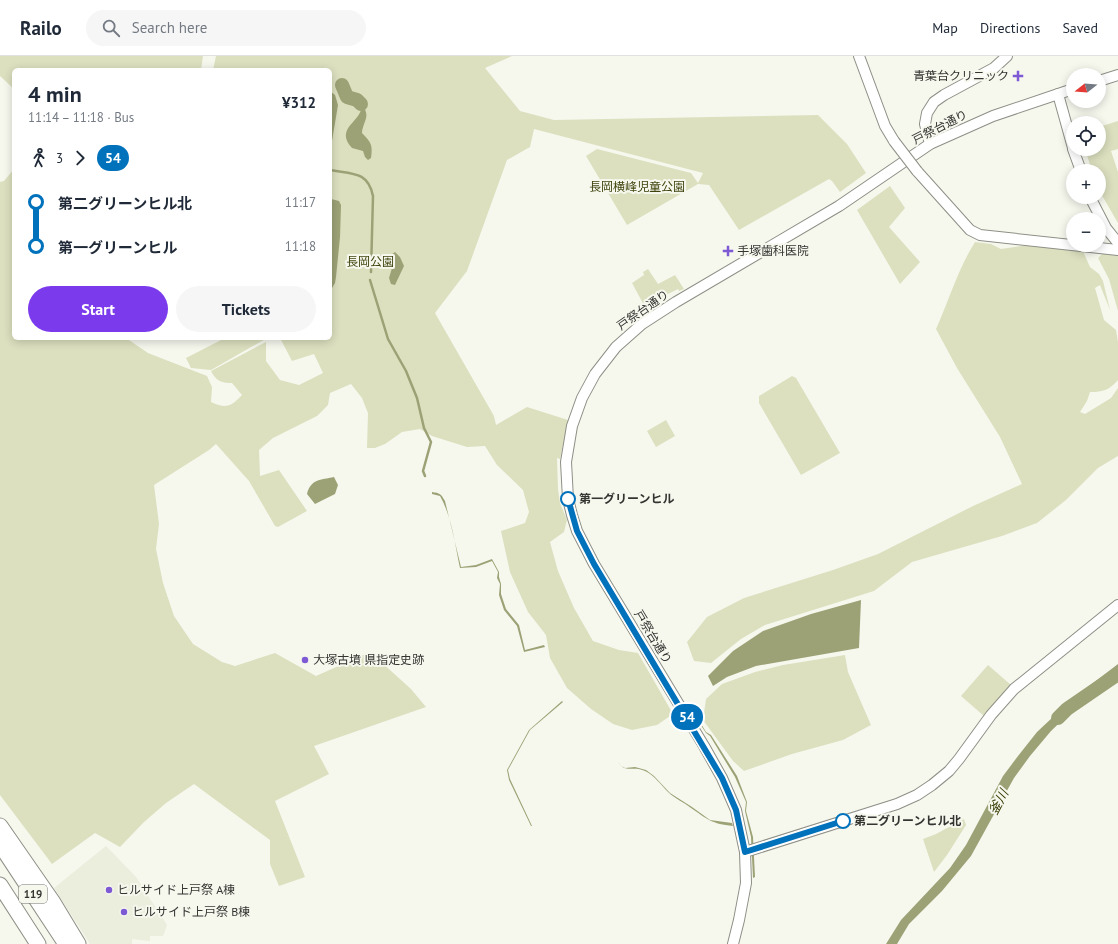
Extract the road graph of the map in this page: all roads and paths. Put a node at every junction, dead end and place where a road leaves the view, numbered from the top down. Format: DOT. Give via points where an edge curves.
graph roads {
  1 [pos="859,56"];
  2 [pos="1008,56"];
  3 [pos="1118,75"];
  4 [pos="1106,79"];
  5 [pos="1066,91"];
  6 [pos="1058,94"];
  7 [pos="1066,123"];
  8 [pos="930,144"];
  9 [pos="1094,204"];
  10 [pos="1118,242"];
  11 [pos="1118,250"];
  12 [pos="1118,605"];
  13 [pos="0,826"];
  14 [pos="0,844"];
  15 [pos="745,852"];
  16 [pos="0,858"];
  17 [pos="0,885"];
  18 [pos="38,944"];
  19 [pos="57,944"];
  20 [pos="66,944"];
  21 [pos="78,944"];
  22 [pos="733,944"];
  1 -- 11 [label="street, bridge" via="885,126 917,171 970,230 980,235"];
  2 -- 8 [label="street" via="994,68 934,102 925,124"];
  3 -- 4 [label="street"];
  5 -- 6 [label="street, 戸祭台通り"];
  6 -- 7 [label="street"];
  6 -- 8 [label="street, 戸祭台通り" via="993,116"];
  8 -- 15 [label="street, 戸祭台通り" via="839,206 676,302 633,331 616,347 595,374 582,398 572,426 566,462 566,481 577,531 594,564 722,778 736,810"];
  9 -- 10 [label="street" via="1106,228"];
  12 -- 15 [label="street" via="1014,689 991,715 960,759 949,771 917,795 897,804"];
  13 -- 21 [label="highway, 119" via="52,901"];
  14 -- 20 [label="highway, 119"];
  15 -- 22 [label="street, 戸祭台通り" via="744,900"];
  16 -- 19 [label="highway, 119"];
  17 -- 18 [label="highway, 119"];
}
